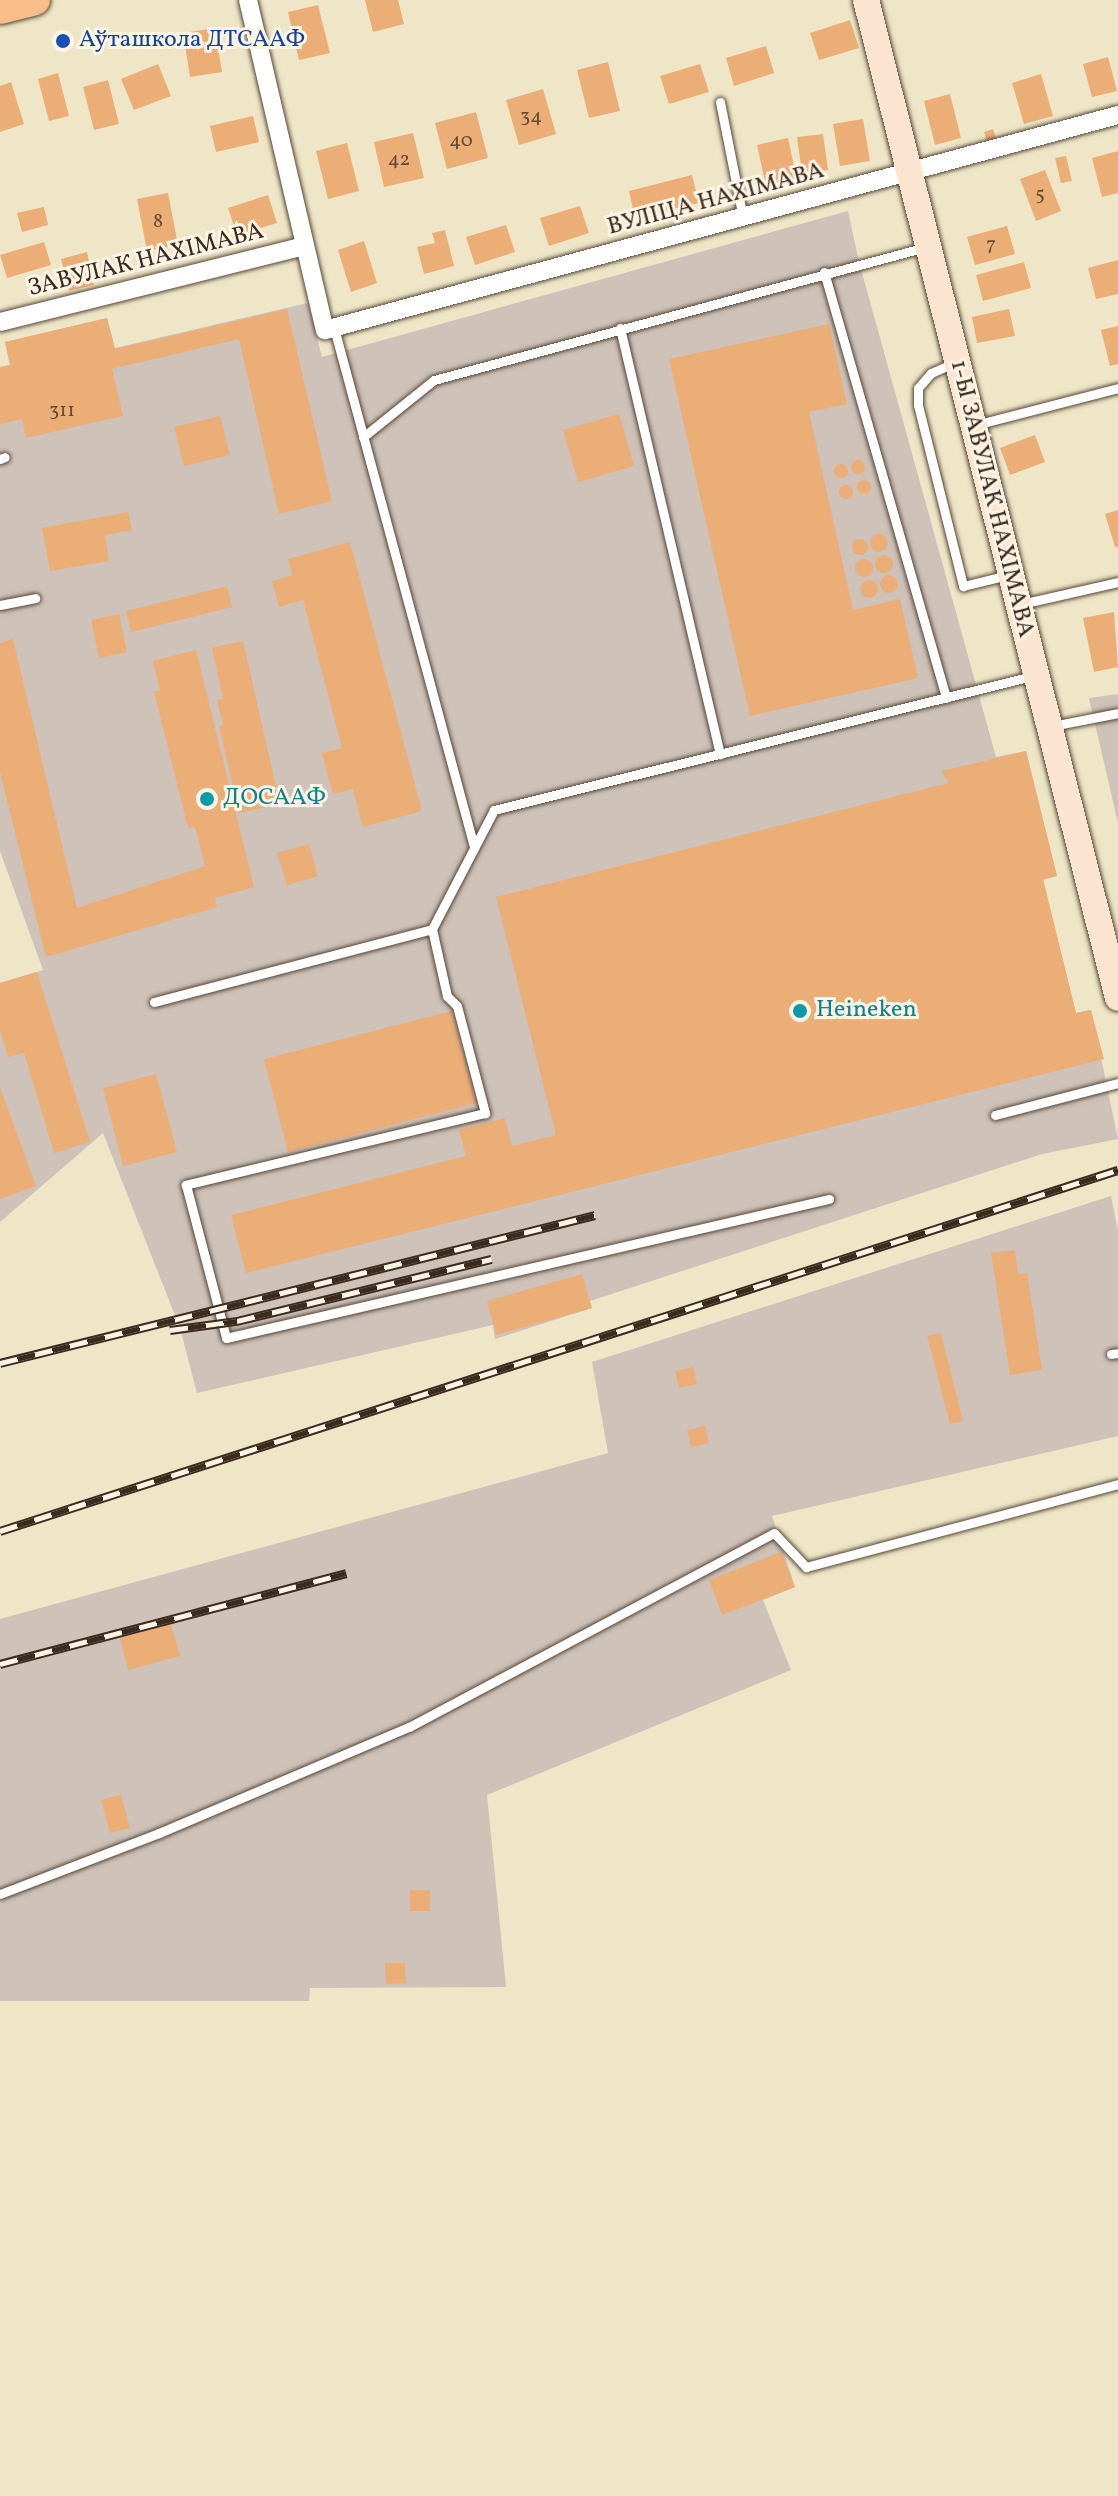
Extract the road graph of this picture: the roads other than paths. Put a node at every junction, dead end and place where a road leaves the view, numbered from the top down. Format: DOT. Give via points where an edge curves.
graph roads {
  1 [pos="35,0"];
  2 [pos="248,0"];
  3 [pos="866,0"];
  4 [pos="0,9"];
  5 [pos="720,102"];
  6 [pos="1118,115"];
  7 [pos="909,173"];
  8 [pos="743,218"];
  9 [pos="304,246"];
  10 [pos="927,246"];
  11 [pos="824,272"];
  12 [pos="0,322"];
  13 [pos="620,328"];
  14 [pos="330,329"];
  15 [pos="956,362"];
  16 [pos="1118,388"];
  17 [pos="972,426"];
  18 [pos="363,437"];
  19 [pos="1010,575"];
  20 [pos="1118,582"];
  21 [pos="35,598"];
  22 [pos="0,605"];
  23 [pos="1018,605"];
  24 [pos="1035,675"];
  25 [pos="946,698"];
  26 [pos="1118,713"];
  27 [pos="1049,726"];
  28 [pos="720,754"];
  29 [pos="474,847"];
  30 [pos="432,929"];
  31 [pos="1112,949"];
  32 [pos="1118,998"];
  33 [pos="154,1002"];
  34 [pos="1118,1083"];
  35 [pos="995,1115"];
  36 [pos="829,1199"];
  37 [pos="1118,1484"];
  38 [pos="0,1894"];
  1 -- 4 [label="main road"];
  2 -- 9 [label="street"];
  3 -- 7 [label="street, 1-Ы ЗАВУЛАК НАХІМАВА"];
  5 -- 8 [label="lane"];
  6 -- 7 [label="street, ВУЛІЦА НАХІМАВА"];
  7 -- 8 [label="street, ВУЛІЦА НАХІМАВА"];
  7 -- 10 [label="street, 1-Ы ЗАВУЛАК НАХІМАВА"];
  8 -- 14 [label="street, ВУЛІЦА НАХІМАВА"];
  9 -- 12 [label="street, ЗАВУЛАК НАХІМАВА"];
  9 -- 14 [label="street"];
  10 -- 11 [label="lane"];
  10 -- 15 [label="street, 1-Ы ЗАВУЛАК НАХІМАВА"];
  11 -- 13 [label="lane"];
  11 -- 25 [label="lane"];
  13 -- 18 [label="lane" via="434,380"];
  13 -- 28 [label="lane"];
  14 -- 18 [label="lane"];
  15 -- 17 [label="street, 1-Ы ЗАВУЛАК НАХІМАВА"];
  15 -- 19 [label="lane" via="931,373 918,388 918,405 963,586"];
  16 -- 17 [label="lane"];
  17 -- 19 [label="street, 1-Ы ЗАВУЛАК НАХІМАВА"];
  18 -- 29 [label="lane"];
  19 -- 23 [label="street, 1-Ы ЗАВУЛАК НАХІМАВА"];
  20 -- 23 [label="lane"];
  21 -- 22 [label="lane"];
  23 -- 24 [label="street, 1-Ы ЗАВУЛАК НАХІМАВА"];
  24 -- 25 [label="lane"];
  24 -- 27 [label="street, 1-Ы ЗАВУЛАК НАХІМАВА"];
  25 -- 28 [label="lane"];
  26 -- 27 [label="lane"];
  27 -- 31 [label="street, 1-Ы ЗАВУЛАК НАХІМАВА"];
  28 -- 29 [label="lane" via="494,810"];
  29 -- 30 [label="lane"];
  30 -- 33 [label="lane"];
  30 -- 36 [label="lane" via="447,996 457,1006 485,1113 186,1185 226,1338"];
  31 -- 32 [label="street, 1-Ы ЗАВУЛАК НАХІМАВА"];
  34 -- 35 [label="lane"];
  37 -- 38 [label="lane" via="806,1567 774,1533 409,1727"];
}
